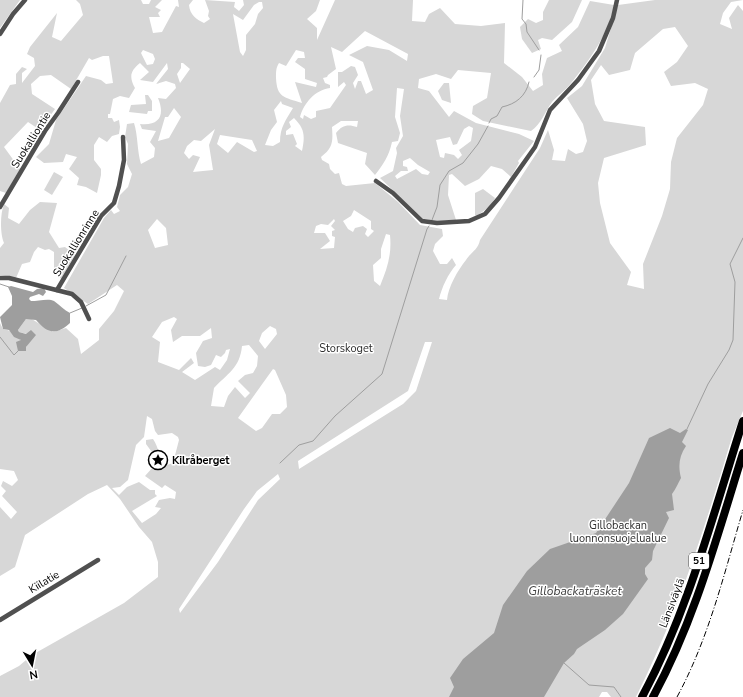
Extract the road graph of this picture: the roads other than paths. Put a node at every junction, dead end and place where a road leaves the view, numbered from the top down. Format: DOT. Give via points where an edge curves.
graph roads {
  1 [pos="25,0"];
  2 [pos="617,0"];
  3 [pos="0,34"];
  4 [pos="78,82"];
  5 [pos="123,137"];
  6 [pos="376,181"];
  7 [pos="0,207"];
  8 [pos="0,278"];
  9 [pos="57,290"];
  10 [pos="89,320"];
  11 [pos="743,421"];
  12 [pos="743,453"];
  13 [pos="98,560"];
  14 [pos="0,620"];
  15 [pos="642,697"];
  16 [pos="653,697"];
  1 -- 3 [label="street"];
  2 -- 6 [label="street" via="613,18 599,50 578,80 550,110 535,147 485,214 464,222 422,222 393,193"];
  4 -- 7 [label="street, Suokalliontie" via="45,131"];
  5 -- 9 [label="street, Suokallionrinne" via="124,160 114,203 101,216"];
  8 -- 9 [label="street"];
  9 -- 10 [label="street" via="77,297 85,308"];
  11 -- 15 [label="highway, Länsiväylä / 51" via="689,593 667,648"];
  12 -- 16 [label="highway, Länsiväylä / 51" via="697,600 677,651"];
  13 -- 14 [label="street, Kiilatie"];
}
